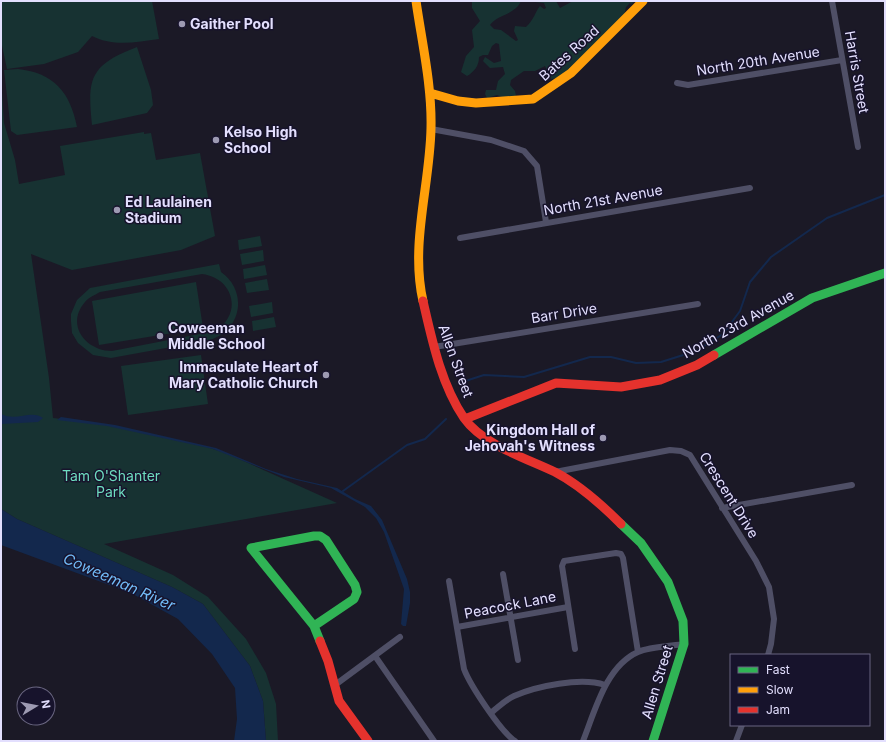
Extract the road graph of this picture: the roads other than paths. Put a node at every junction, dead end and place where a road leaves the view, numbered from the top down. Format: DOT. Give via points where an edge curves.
graph roads {
  1 [pos="416,1"];
  2 [pos="644,1"];
  3 [pos="832,1"];
  4 [pos="842,60"];
  5 [pos="677,83"];
  6 [pos="430,93"];
  7 [pos="431,129"];
  8 [pos="858,147"];
  9 [pos="750,188"];
  10 [pos="546,222"];
  11 [pos="460,238"];
  12 [pos="885,273"];
  13 [pos="698,304"];
  14 [pos="434,347"];
  15 [pos="465,419"];
  16 [pos="555,472"];
  17 [pos="852,484"];
  18 [pos="722,508"];
  19 [pos="503,574"];
  20 [pos="448,581"];
  21 [pos="568,607"];
  22 [pos="510,617"];
  23 [pos="314,626"];
  24 [pos="457,627"];
  25 [pos="400,637"];
  26 [pos="684,644"];
  27 [pos="575,649"];
  28 [pos="638,652"];
  29 [pos="768,654"];
  30 [pos="375,656"];
  31 [pos="518,660"];
  32 [pos="335,685"];
  33 [pos="605,685"];
  34 [pos="491,713"];
  35 [pos="742,726"];
  36 [pos="368,741"];
  37 [pos="434,741"];
  38 [pos="515,741"];
  39 [pos="583,741"];
  40 [pos="653,741"];
  41 [pos="736,741"];
  1 -- 6 [label="street, Allen Street"];
  2 -- 6 [label="street, Bates Road" via="571,73 533,99 476,103"];
  3 -- 4 [label="street, Harris Street"];
  4 -- 5 [label="street, North 20th Avenue" via="688,84"];
  4 -- 8 [label="street, Harris Street"];
  6 -- 7 [label="street, Allen Street"];
  7 -- 10 [label="street" via="491,140 524,151 537,166"];
  7 -- 14 [label="street, Allen Street" via="419,270 422,299"];
  9 -- 10 [label="street, North 21st Avenue"];
  10 -- 11 [label="street, North 21st Avenue"];
  12 -- 15 [label="street, North 23rd Avenue" via="812,298 697,365 660,380 621,387 556,383"];
  13 -- 14 [label="street, Barr Drive"];
  14 -- 15 [label="street, Allen Street" via="452,397"];
  15 -- 16 [label="street, Allen Street" via="482,436"];
  16 -- 18 [label="street, Crescent Drive" via="670,450 681,451 690,455"];
  16 -- 26 [label="street, Allen Street" via="595,498 641,543 668,582 683,621"];
  17 -- 18 [label="street"];
  18 -- 29 [label="street, Crescent Drive" via="756,561 769,587 774,619 772,644"];
  19 -- 22 [label="street"];
  20 -- 24 [label="street"];
  21 -- 22 [label="street, Peacock Lane"];
  21 -- 27 [label="street, Peacock Lane"];
  21 -- 28 [label="street, Peacock Lane" via="562,566 564,561 621,554"];
  22 -- 24 [label="street, Peacock Lane"];
  22 -- 31 [label="street"];
  23 -- 23 [label="street" via="251,548 314,536 326,540 357,592 354,599"];
  23 -- 32 [label="street"];
  24 -- 34 [label="street" via="468,680"];
  25 -- 30 [label="street"];
  26 -- 28 [label="street"];
  26 -- 40 [label="street, Allen Street"];
  28 -- 33 [label="street" via="621,665"];
  30 -- 32 [label="street"];
  30 -- 37 [label="street"];
  32 -- 36 [label="street" via="339,701"];
  33 -- 34 [label="street" via="576,682 532,690 512,697"];
  33 -- 39 [label="street"];
  34 -- 38 [label="street"];
  35 -- 41 [label="street"];
}
